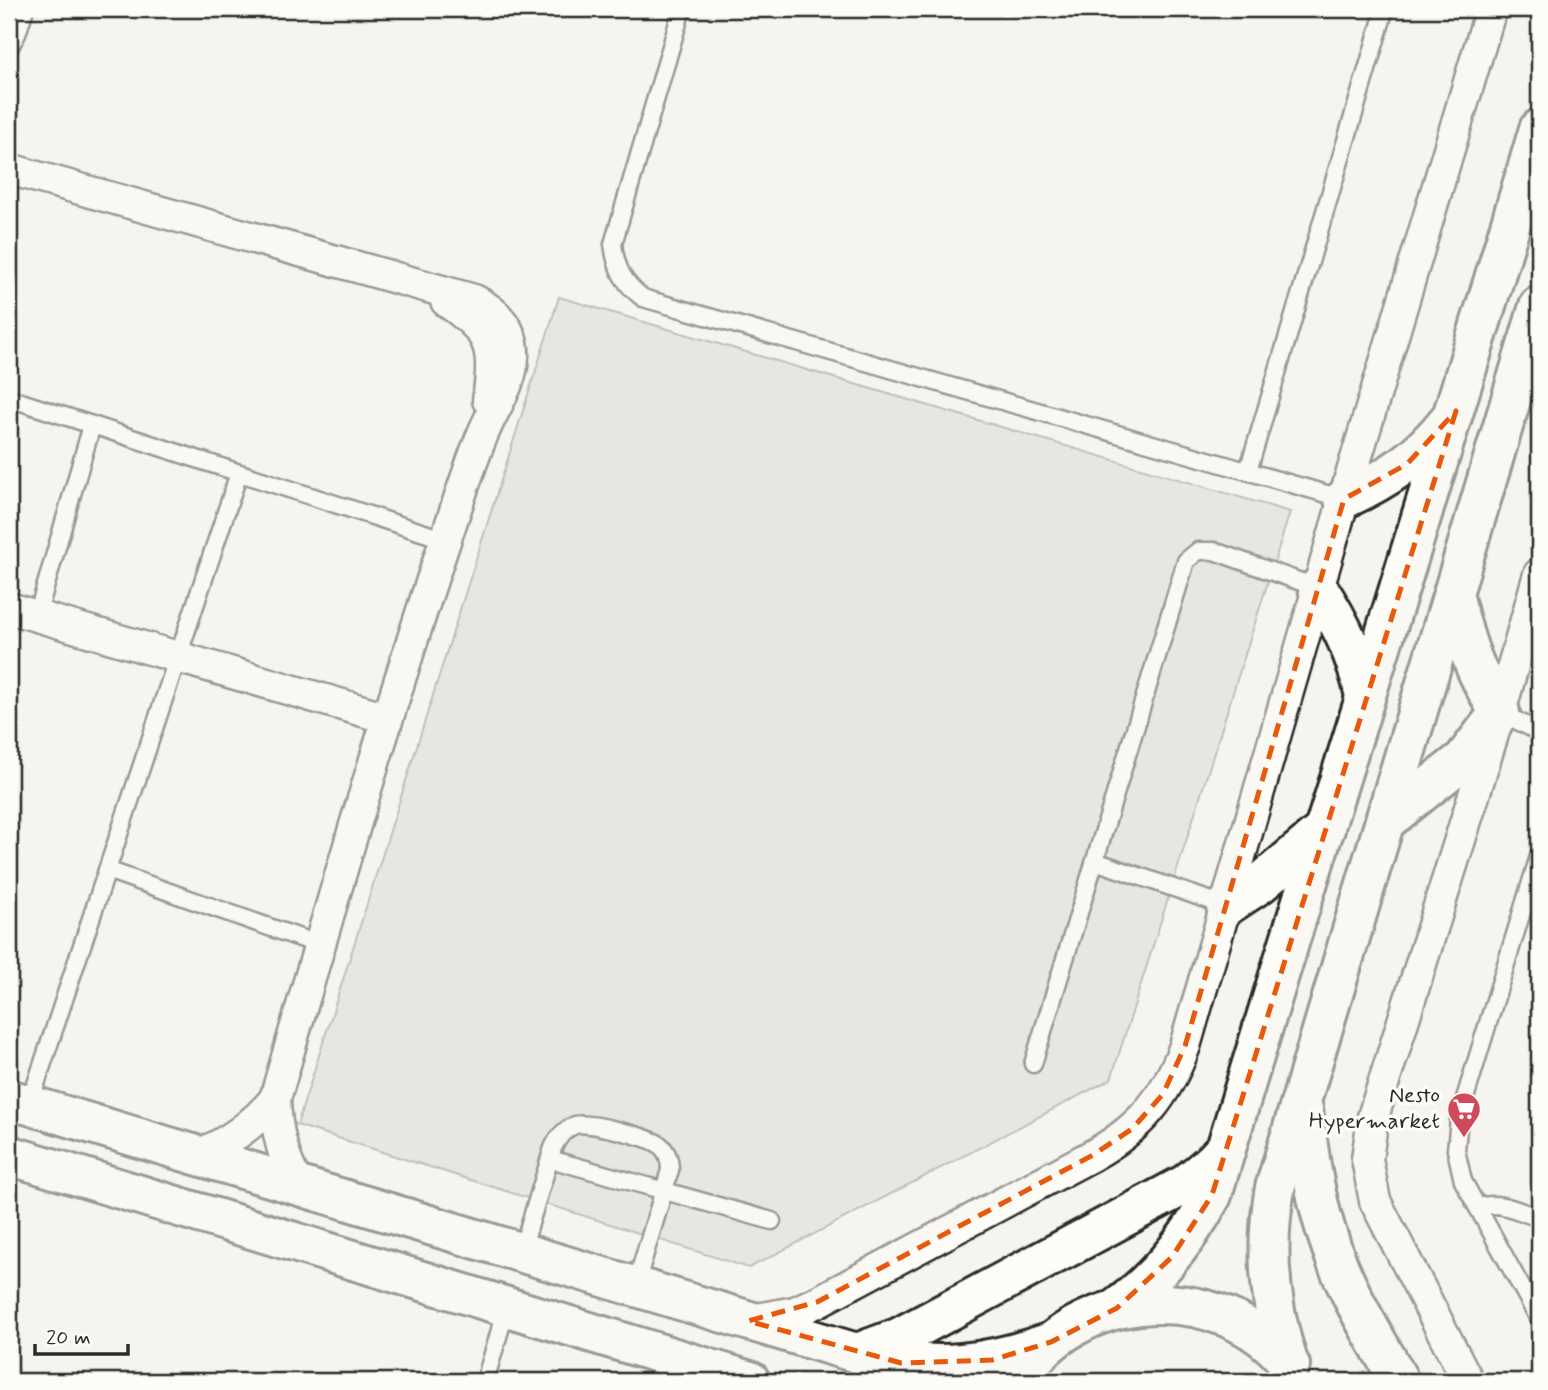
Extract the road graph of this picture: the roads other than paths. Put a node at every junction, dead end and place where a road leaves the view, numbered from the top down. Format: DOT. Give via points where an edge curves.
graph roads {
  1 [pos="25,9"];
  2 [pos="682,9"];
  3 [pos="1385,9"];
  4 [pos="1491,9"];
  5 [pos="9,48"];
  6 [pos="1539,129"];
  7 [pos="9,169"];
  8 [pos="1539,306"];
  9 [pos="1529,369"];
  10 [pos="9,398"];
  11 [pos="1456,411"];
  12 [pos="92,425"];
  13 [pos="1248,471"];
  14 [pos="239,473"];
  15 [pos="1344,499"];
  16 [pos="446,540"];
  17 [pos="1539,574"];
  18 [pos="1318,588"];
  19 [pos="1454,595"];
  20 [pos="9,608"];
  21 [pos="1535,610"];
  22 [pos="37,616"];
  23 [pos="178,657"];
  24 [pos="1365,696"];
  25 [pos="1500,712"];
  26 [pos="387,718"];
  27 [pos="1539,732"];
  28 [pos="1386,821"];
  29 [pos="1325,829"];
  30 [pos="1539,856"];
  31 [pos="1095,862"];
  32 [pos="107,870"];
  33 [pos="1226,905"];
  34 [pos="320,945"];
  35 [pos="1033,1064"];
  36 [pos="1301,1098"];
  37 [pos="275,1099"];
  38 [pos="19,1102"];
  39 [pos="1226,1148"];
  40 [pos="9,1155"];
  41 [pos="197,1155"];
  42 [pos="550,1159"];
  43 [pos="300,1188"];
  44 [pos="664,1190"];
  45 [pos="1478,1208"];
  46 [pos="1539,1218"];
  47 [pos="772,1221"];
  48 [pos="521,1253"];
  49 [pos="635,1287"];
  50 [pos="507,1306"];
  51 [pos="1117,1308"];
  52 [pos="1539,1319"];
  53 [pos="748,1321"];
  54 [pos="1051,1342"];
  55 [pos="857,1353"];
  56 [pos="1295,1372"];
  57 [pos="744,1380"];
  58 [pos="485,1381"];
  59 [pos="1018,1381"];
  60 [pos="1399,1381"];
  61 [pos="1468,1381"];
  1 -- 5 [label="lane"];
  2 -- 13 [label="lane" via="613,244 615,260 630,288 643,298"];
  3 -- 13 [label="lane"];
  4 -- 15 [label="street"];
  6 -- 11 [label="main road"];
  7 -- 16 [label="street" via="487,306 512,341 512,369 482,435"];
  8 -- 9 [label="main road"];
  9 -- 19 [label="main road"];
  10 -- 12 [label="lane"];
  11 -- 15 [label="main road" via="1407,464"];
  11 -- 24 [label="main road"];
  12 -- 14 [label="lane"];
  12 -- 22 [label="lane"];
  13 -- 15 [label="lane"];
  14 -- 16 [label="lane"];
  14 -- 23 [label="lane"];
  15 -- 18 [label="street"];
  16 -- 26 [label="street"];
  17 -- 21 [label="street"];
  18 -- 24 [label="main road" via="1349,639"];
  18 -- 31 [label="lane" via="1214,551 1198,551 1186,561"];
  18 -- 33 [label="street"];
  19 -- 25 [label="main road" via="1465,642 1483,686"];
  19 -- 28 [label="main road"];
  20 -- 22 [label="street"];
  21 -- 25 [label="street"];
  22 -- 23 [label="street"];
  23 -- 26 [label="street"];
  23 -- 32 [label="lane"];
  24 -- 29 [label="main road"];
  25 -- 27 [label="lane"];
  25 -- 28 [label="main road" via="1464,759"];
  25 -- 61 [label="street" via="1373,1117 1368,1148 1370,1180 1379,1211"];
  26 -- 34 [label="street"];
  28 -- 36 [label="main road"];
  29 -- 33 [label="main road"];
  29 -- 39 [label="main road"];
  30 -- 45 [label="lane" via="1456,1134 1458,1166"];
  31 -- 33 [label="lane"];
  31 -- 35 [label="lane"];
  32 -- 34 [label="lane"];
  32 -- 38 [label="lane"];
  33 -- 53 [label="street" via="1176,1071 1163,1094 1132,1129 1093,1155 817,1302 795,1312"];
  34 -- 37 [label="street"];
  36 -- 56 [label="main road" via="1275,1188 1268,1246 1272,1305"];
  36 -- 60 [label="main road" via="1314,1186 1331,1248"];
  37 -- 41 [label="street" via="248,1127"];
  37 -- 43 [label="street" via="281,1145"];
  38 -- 41 [label="main road"];
  39 -- 51 [label="main road" via="1212,1195 1187,1238 1155,1276"];
  39 -- 55 [label="main road" via="1186,1184 900,1337"];
  40 -- 50 [label="main road"];
  41 -- 43 [label="main road"];
  42 -- 44 [label="lane"];
  42 -- 44 [label="lane" via="566,1129 598,1125 661,1146 670,1161"];
  42 -- 48 [label="lane"];
  43 -- 48 [label="main road"];
  44 -- 47 [label="lane"];
  44 -- 49 [label="lane"];
  45 -- 46 [label="lane" via="1499,1204"];
  45 -- 52 [label="lane"];
  48 -- 49 [label="main road"];
  49 -- 53 [label="main road"];
  50 -- 57 [label="main road"];
  50 -- 58 [label="lane"];
  51 -- 54 [label="main road" via="1082,1321"];
  51 -- 56 [label="main road" via="1154,1302 1192,1306 1228,1317 1261,1336"];
  53 -- 55 [label="main road"];
  54 -- 55 [label="main road" via="961,1365 901,1363"];
  54 -- 59 [label="main road"];
}
